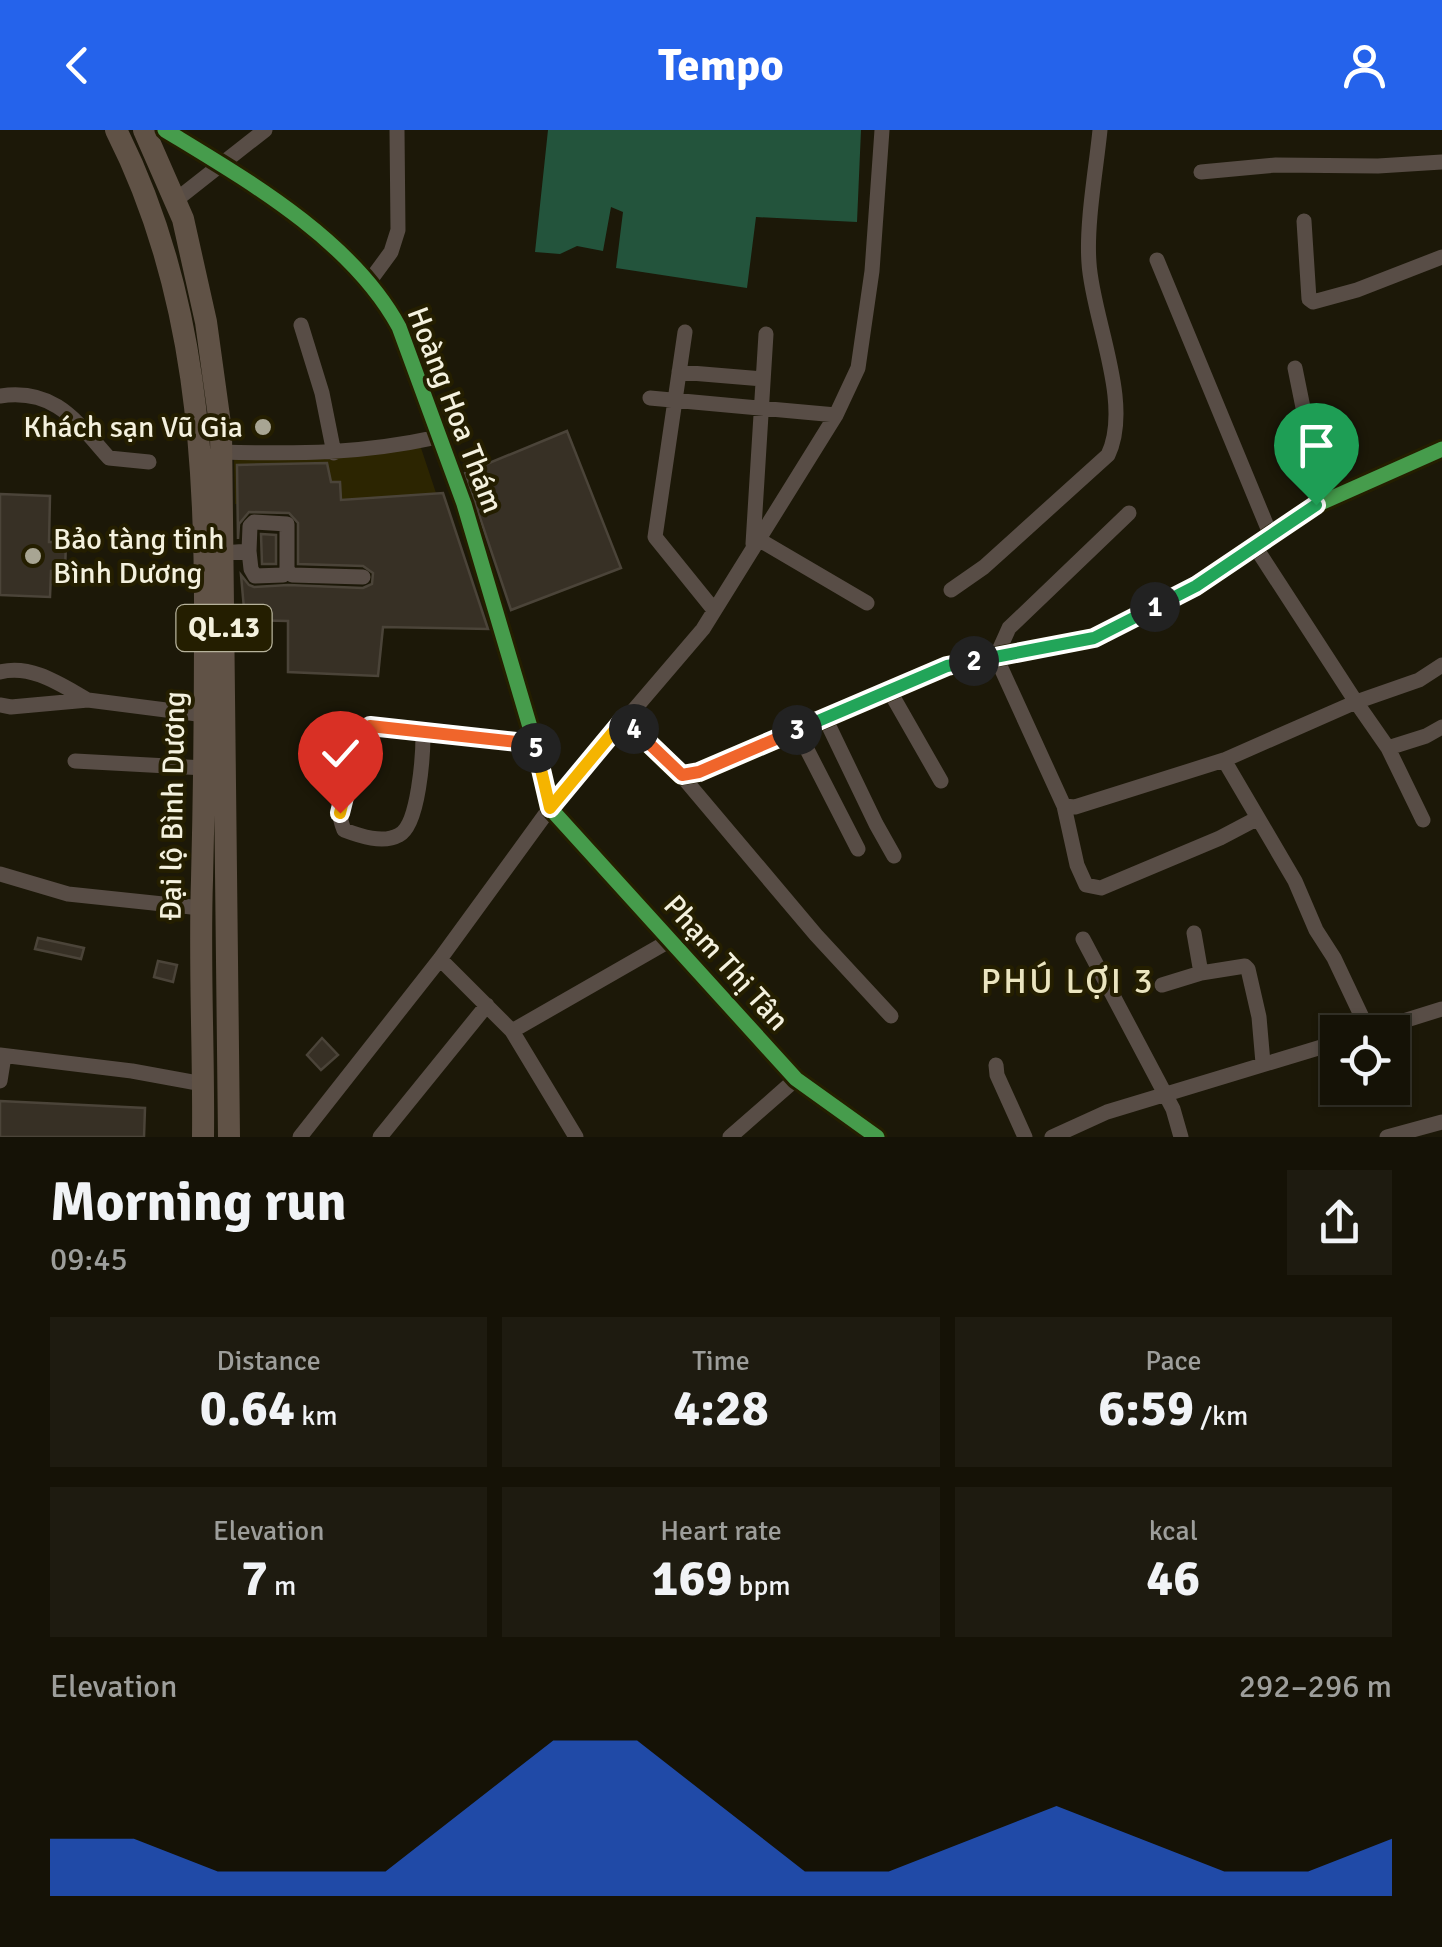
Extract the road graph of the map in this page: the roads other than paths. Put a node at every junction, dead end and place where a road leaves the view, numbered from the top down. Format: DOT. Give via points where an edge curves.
graph roads {
  1 [pos="116,130"];
  2 [pos="144,130"];
  3 [pos="164,130"];
  4 [pos="265,130"];
  5 [pos="397,130"];
  6 [pos="882,130"];
  7 [pos="1100,130"];
  8 [pos="1442,162"];
  9 [pos="223,166"];
  10 [pos="1202,172"];
  11 [pos="176,200"];
  12 [pos="151,209"];
  13 [pos="1304,221"];
  14 [pos="1442,256"];
  15 [pos="1157,260"];
  16 [pos="369,282"];
  17 [pos="301,325"];
  18 [pos="685,332"];
  19 [pos="766,334"];
  20 [pos="1296,368"];
  21 [pos="679,372"];
  22 [pos="763,379"];
  23 [pos="0,396"];
  24 [pos="650,398"];
  25 [pos="675,400"];
  26 [pos="761,408"];
  27 [pos="836,414"];
  28 [pos="438,437"];
  29 [pos="1442,449"];
  30 [pos="221,452"];
  31 [pos="334,453"];
  32 [pos="148,462"];
  33 [pos="1316,505"];
  34 [pos="1128,514"];
  35 [pos="1271,536"];
  36 [pos="755,544"];
  37 [pos="1256,548"];
  38 [pos="250,551"];
  39 [pos="222,553"];
  40 [pos="287,570"];
  41 [pos="363,577"];
  42 [pos="952,590"];
  43 [pos="867,603"];
  44 [pos="714,610"];
  45 [pos="996,658"];
  46 [pos="1442,665"];
  47 [pos="0,672"];
  48 [pos="889,690"];
  49 [pos="88,700"];
  50 [pos="1356,702"];
  51 [pos="0,705"];
  52 [pos="205,715"];
  53 [pos="826,718"];
  54 [pos="624,719"];
  55 [pos="1442,727"];
  56 [pos="797,730"];
  57 [pos="423,734"];
  58 [pos="535,744"];
  59 [pos="1388,748"];
  60 [pos="1224,760"];
  61 [pos="75,761"];
  62 [pos="204,768"];
  63 [pos="682,775"];
  64 [pos="941,782"];
  65 [pos="1064,806"];
  66 [pos="550,808"];
  67 [pos="1258,818"];
  68 [pos="1423,820"];
  69 [pos="858,850"];
  70 [pos="894,856"];
  71 [pos="0,874"];
  72 [pos="201,908"];
  73 [pos="1194,933"];
  74 [pos="1084,939"];
  75 [pos="669,941"];
  76 [pos="440,959"];
  77 [pos="1201,973"];
  78 [pos="1162,985"];
  79 [pos="487,1005"];
  80 [pos="1442,1008"];
  81 [pos="1360,1015"];
  82 [pos="891,1016"];
  83 [pos="1410,1018"];
  84 [pos="512,1031"];
  85 [pos="1320,1047"];
  86 [pos="2,1056"];
  87 [pos="1263,1063"];
  88 [pos="996,1065"];
  89 [pos="796,1079"];
  90 [pos="204,1084"];
  91 [pos="1,1087"];
  92 [pos="1166,1096"];
  93 [pos="1442,1122"];
  94 [pos="203,1137"];
  95 [pos="229,1137"];
  96 [pos="300,1137"];
  97 [pos="380,1137"];
  98 [pos="576,1137"];
  99 [pos="730,1137"];
  100 [pos="876,1137"];
  101 [pos="1025,1137"];
  102 [pos="1052,1137"];
  103 [pos="1181,1137"];
  104 [pos="1386,1137"];
  1 -- 12 [label="highway, Đại lộ Bình Dương / QL.13"];
  2 -- 11 [label="highway, Đại lộ Bình Dương / QL.13"];
  3 -- 9 [label="street, Hoàng Hoa Thám"];
  4 -- 9 [label="street"];
  5 -- 16 [label="street" via="398,230"];
  6 -- 27 [label="street" via="858,368"];
  7 -- 42 [label="street" via="1088,264 1108,345 1117,437 1108,455"];
  8 -- 10 [label="street"];
  9 -- 11 [label="street"];
  9 -- 16 [label="street, Hoàng Hoa Thám" via="315,232"];
  11 -- 12 [label="highway"];
  11 -- 30 [label="highway, Đại lộ Bình Dương / QL.13" via="206,322"];
  12 -- 52 [label="highway, Đại lộ Bình Dương / QL.13" via="184,324 198,426"];
  13 -- 14 [label="street" via="1313,302"];
  15 -- 35 [label="street"];
  16 -- 28 [label="street, Hoàng Hoa Thám" via="399,328"];
  17 -- 31 [label="street"];
  18 -- 21 [label="street"];
  19 -- 22 [label="street"];
  20 -- 33 [label="street"];
  21 -- 22 [label="street"];
  21 -- 25 [label="street"];
  22 -- 26 [label="street"];
  23 -- 32 [label="street" via="56,403 109,458"];
  24 -- 25 [label="street"];
  25 -- 26 [label="street"];
  25 -- 44 [label="street" via="655,537"];
  26 -- 27 [label="street"];
  26 -- 36 [label="street"];
  27 -- 36 [label="street"];
  28 -- 31 [label="street"];
  28 -- 58 [label="street, Hoàng Hoa Thám"];
  29 -- 33 [label="street"];
  30 -- 31 [label="street"];
  30 -- 39 [label="highway, Đại lộ Bình Dương / QL.13"];
  33 -- 35 [label="street"];
  34 -- 45 [label="street" via="1009,628"];
  35 -- 37 [label="street"];
  36 -- 43 [label="street"];
  36 -- 44 [label="street"];
  37 -- 45 [label="street" via="1094,638"];
  37 -- 50 [label="street"];
  38 -- 39 [label="street"];
  38 -- 40 [label="street" via="255,576 275,578"];
  38 -- 40 [label="street" via="254,522 287,524"];
  39 -- 95 [label="highway, Đại lộ Bình Dương / QL.13"];
  40 -- 41 [label="street"];
  44 -- 54 [label="street"];
  45 -- 48 [label="street" via="947,666"];
  45 -- 65 [label="street"];
  46 -- 50 [label="street"];
  47 -- 49 [label="street" via="49,678"];
  48 -- 53 [label="street"];
  48 -- 64 [label="street"];
  49 -- 51 [label="street"];
  49 -- 52 [label="street"];
  50 -- 59 [label="street"];
  50 -- 60 [label="street"];
  52 -- 62 [label="highway, Đại lộ Bình Dương / QL.13"];
  53 -- 56 [label="street"];
  53 -- 70 [label="street"];
  54 -- 63 [label="street"];
  54 -- 66 [label="street"];
  55 -- 59 [label="street"];
  56 -- 63 [label="street"];
  56 -- 69 [label="street"];
  57 -- 57 [label="street" via="370,726 362,732 340,813 344,830 368,838 398,836 407,827 423,764"];
  57 -- 58 [label="street"];
  58 -- 66 [label="street, Hoàng Hoa Thám"];
  59 -- 68 [label="street"];
  60 -- 65 [label="street"];
  60 -- 67 [label="street"];
  61 -- 62 [label="street"];
  62 -- 72 [label="highway, Đại lộ Bình Dương / QL.13"];
  63 -- 82 [label="street"];
  65 -- 67 [label="street" via="1086,885 1101,888"];
  66 -- 75 [label="street, Phạm Thị Tân"];
  66 -- 76 [label="street"];
  67 -- 81 [label="street"];
  71 -- 72 [label="street" via="68,894"];
  72 -- 90 [label="highway, Đại lộ Bình Dương / QL.13"];
  73 -- 77 [label="street"];
  74 -- 92 [label="street"];
  75 -- 84 [label="street"];
  75 -- 89 [label="street, Phạm Thị Tân"];
  76 -- 79 [label="street"];
  76 -- 96 [label="street"];
  77 -- 78 [label="street"];
  77 -- 87 [label="street" via="1248,970"];
  79 -- 84 [label="street"];
  79 -- 97 [label="street"];
  80 -- 83 [label="street"];
  84 -- 98 [label="street"];
  85 -- 87 [label="street"];
  86 -- 90 [label="street"];
  86 -- 91 [label="street"];
  87 -- 92 [label="street"];
  88 -- 101 [label="street"];
  89 -- 99 [label="street"];
  89 -- 100 [label="street, Phạm Thị Tân"];
  90 -- 94 [label="highway, Đại lộ Bình Dương / QL.13"];
  92 -- 102 [label="street"];
  92 -- 103 [label="street"];
  93 -- 104 [label="street"];
}
